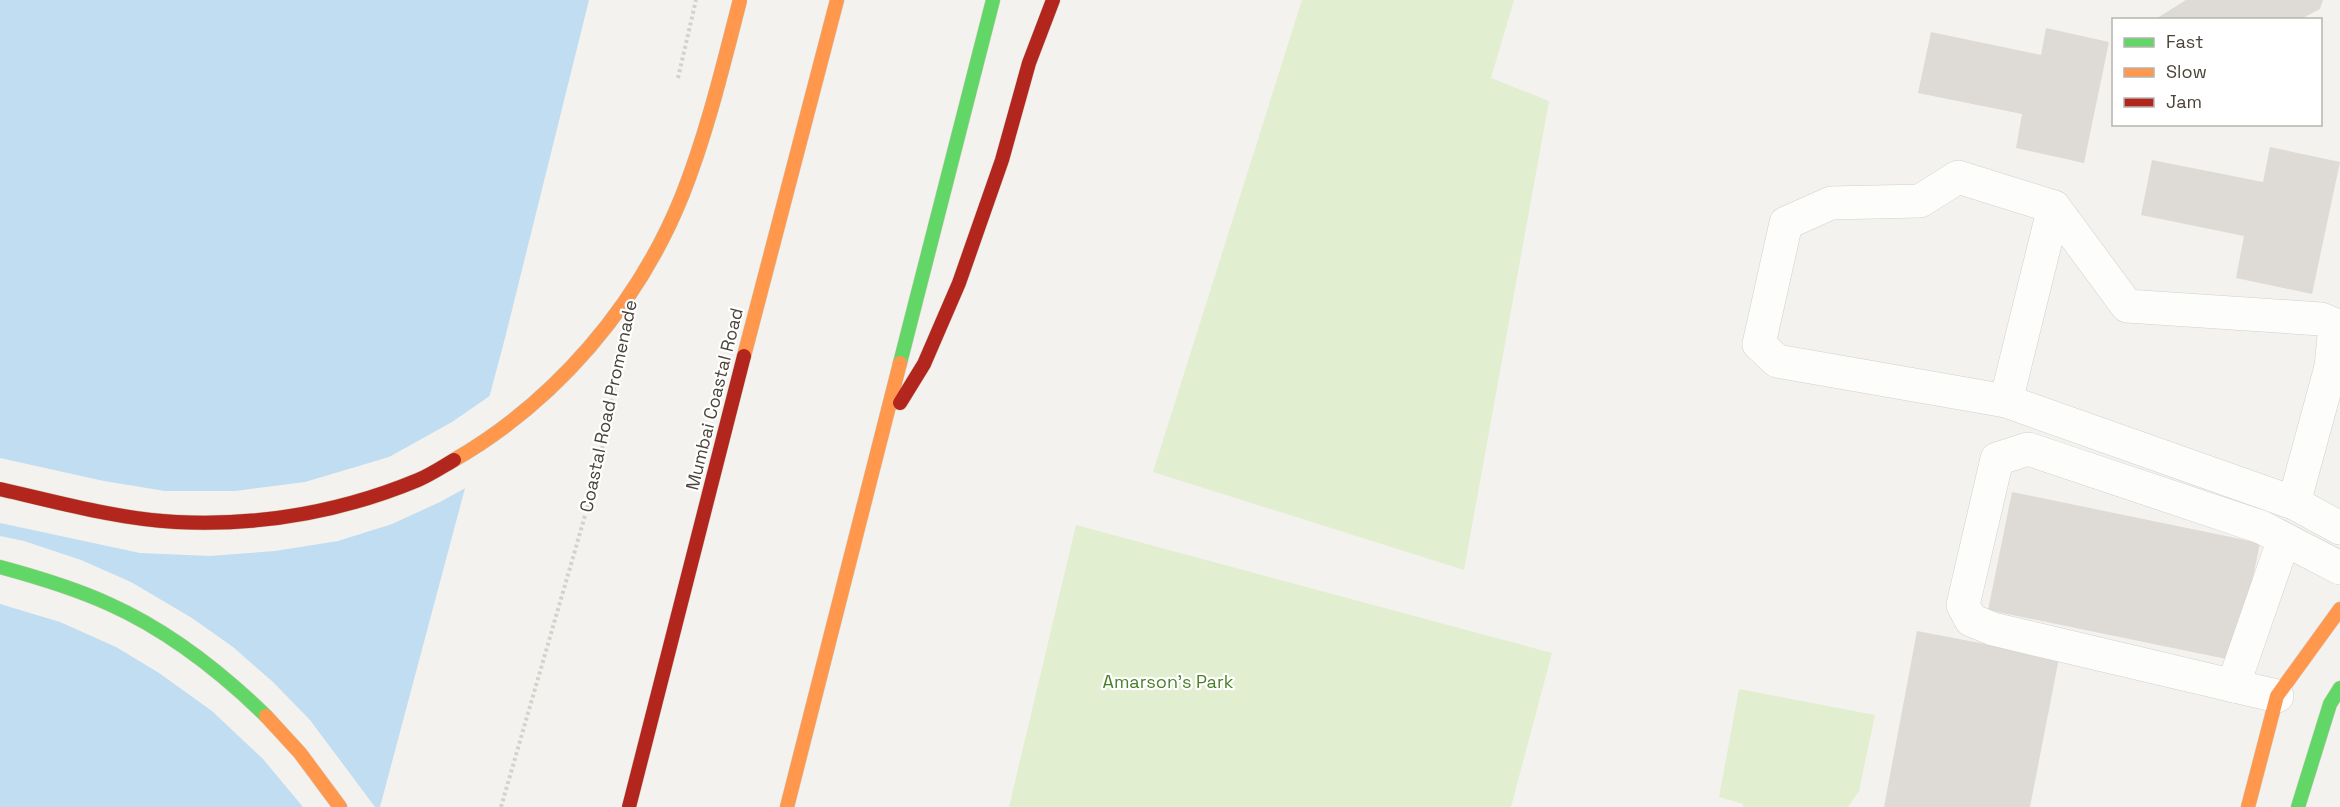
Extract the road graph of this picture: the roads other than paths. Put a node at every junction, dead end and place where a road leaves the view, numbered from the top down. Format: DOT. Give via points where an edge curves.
graph roads {
  1 [pos="740,0"];
  2 [pos="837,0"];
  3 [pos="993,0"];
  4 [pos="1053,0"];
  5 [pos="2054,207"];
  6 [pos="2336,369"];
  7 [pos="2006,401"];
  8 [pos="883,431"];
  9 [pos="0,489"];
  10 [pos="2294,503"];
  11 [pos="2340,528"];
  12 [pos="2284,539"];
  13 [pos="0,567"];
  14 [pos="2340,568"];
  15 [pos="2340,609"];
  16 [pos="2233,686"];
  17 [pos="2277,696"];
  18 [pos="2337,698"];
  19 [pos="805,738"];
  20 [pos="804,795"];
  21 [pos="340,807"];
  22 [pos="629,807"];
  23 [pos="787,807"];
  24 [pos="2248,807"];
  25 [pos="2298,807"];
  1 -- 9 [label="main road, bridge" via="682,196 651,262 611,321 561,378 517,418 459,457 419,480 328,510 250,522 164,521 101,512"];
  2 -- 22 [label="main road, Mumbai Coastal Road"];
  3 -- 8 [label="main road"];
  4 -- 8 [label="main road" via="959,283 924,364"];
  5 -- 6 [label="street" via="2127,306 2321,320 2336,325"];
  5 -- 7 [label="street"];
  5 -- 7 [label="street" via="1958,177 1920,201 1831,204 1786,223 1759,344 1777,362"];
  6 -- 10 [label="street"];
  7 -- 10 [label="street"];
  8 -- 19 [label="main road"];
  10 -- 11 [label="street"];
  12 -- 14 [label="street"];
  12 -- 16 [label="street"];
  12 -- 16 [label="street" via="2261,527 2028,449 1997,459 1963,605 1971,620 1992,629"];
  13 -- 21 [label="main road" via="58,583 111,605 220,673 299,750"];
  15 -- 17 [label="main road"];
  16 -- 17 [label="street"];
  17 -- 24 [label="main road"];
  18 -- 25 [label="main road"];
  19 -- 20 [label="main road"];
  19 -- 23 [label="main road"];
}
